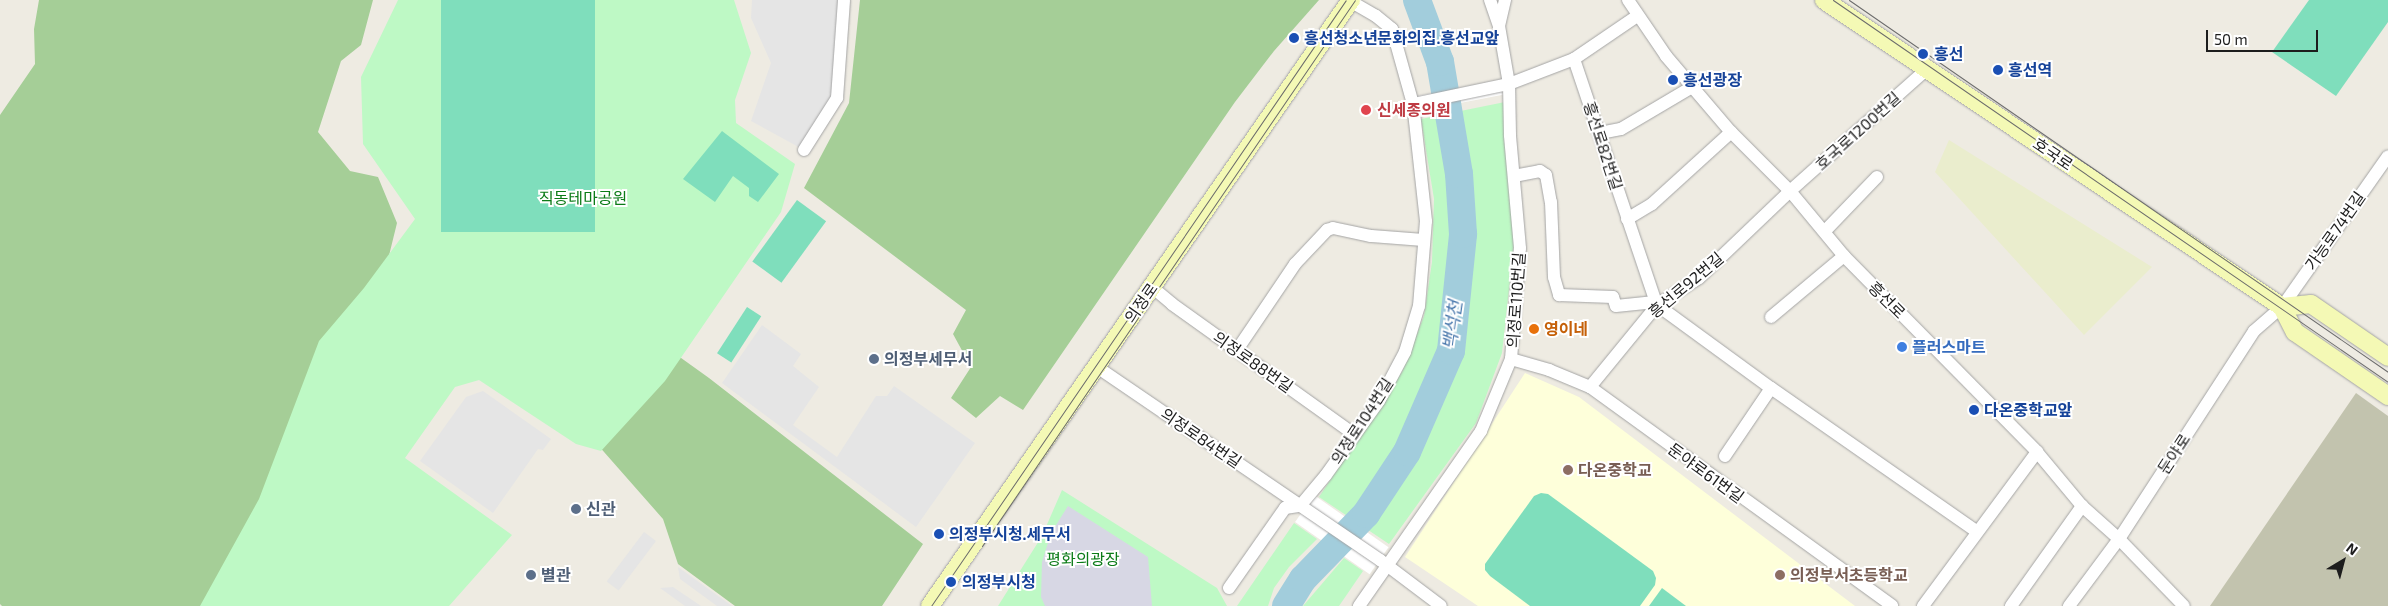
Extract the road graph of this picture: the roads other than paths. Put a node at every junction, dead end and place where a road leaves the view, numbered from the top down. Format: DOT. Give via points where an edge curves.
graph roads {
  1 [pos="844,0"];
  2 [pos="1350,0"];
  3 [pos="1490,0"];
  4 [pos="1504,0"];
  5 [pos="1628,0"];
  6 [pos="1824,0"];
  7 [pos="1637,16"];
  8 [pos="1499,26"];
  9 [pos="1574,59"];
  10 [pos="1926,70"];
  11 [pos="1509,84"];
  12 [pos="1692,87"];
  13 [pos="1413,104"];
  14 [pos="1731,132"];
  15 [pos="1600,133"];
  16 [pos="804,150"];
  17 [pos="2388,156"];
  18 [pos="1514,176"];
  19 [pos="1877,177"];
  20 [pos="1790,191"];
  21 [pos="1627,219"];
  22 [pos="1825,231"];
  23 [pos="1424,240"];
  24 [pos="1844,256"];
  25 [pos="1152,288"];
  26 [pos="1656,304"];
  27 [pos="2282,307"];
  28 [pos="1771,317"];
  29 [pos="1237,350"];
  30 [pos="2388,357"];
  31 [pos="1511,359"];
  32 [pos="1097,367"];
  33 [pos="1590,387"];
  34 [pos="1770,388"];
  35 [pos="2388,396"];
  36 [pos="1355,435"];
  37 [pos="2037,452"];
  38 [pos="1725,456"];
  39 [pos="2082,506"];
  40 [pos="1302,508"];
  41 [pos="1976,531"];
  42 [pos="2119,540"];
  43 [pos="1384,564"];
  44 [pos="1229,588"];
  45 [pos="930,606"];
  46 [pos="1359,606"];
  47 [pos="1441,606"];
  48 [pos="1892,606"];
  49 [pos="1922,606"];
  50 [pos="2011,606"];
  51 [pos="2070,606"];
  52 [pos="2184,606"];
  1 -- 16 [label="street" via="837,98"];
  2 -- 13 [label="street, 의정로104번길" via="1392,29"];
  2 -- 25 [label="street, 의정로"];
  3 -- 8 [label="street, 의정로110번길"];
  4 -- 8 [label="street"];
  5 -- 7 [label="street, 흥선로"];
  6 -- 10 [label="street, 호국로"];
  7 -- 9 [label="street"];
  7 -- 12 [label="street, 흥선로"];
  8 -- 11 [label="street, 의정로110번길"];
  9 -- 11 [label="street"];
  9 -- 15 [label="street, 흥선로82번길"];
  10 -- 20 [label="street, 호국로1200번길"];
  10 -- 27 [label="street, 호국로"];
  11 -- 13 [label="street"];
  11 -- 18 [label="street, 의정로110번길"];
  12 -- 14 [label="street, 흥선로"];
  12 -- 15 [label="street" via="1621,129"];
  13 -- 23 [label="street, 의정로104번길" via="1426,221"];
  14 -- 20 [label="street, 흥선로"];
  14 -- 21 [label="street" via="1652,204"];
  15 -- 21 [label="street, 흥선로82번길"];
  17 -- 27 [label="street, 가능로74번길"];
  18 -- 26 [label="street" via="1540,171 1546,175 1554,277 1559,295 1613,297 1616,306"];
  18 -- 31 [label="street, 의정로110번길" via="1520,248"];
  19 -- 22 [label="street"];
  20 -- 22 [label="street, 흥선로"];
  20 -- 26 [label="street, 흥선로92번길" via="1699,278"];
  21 -- 26 [label="street, 흥선로82번길"];
  22 -- 24 [label="street, 흥선로"];
  23 -- 29 [label="street" via="1371,236 1333,228 1327,230 1295,264"];
  23 -- 36 [label="street, 의정로104번길" via="1419,306 1404,352 1379,402"];
  24 -- 28 [label="street"];
  24 -- 37 [label="street, 흥선로"];
  25 -- 29 [label="street, 의정로88번길"];
  25 -- 32 [label="street, 의정로"];
  26 -- 33 [label="street, 흥선로92번길"];
  26 -- 34 [label="street"];
  27 -- 30 [label="street" via="2312,304"];
  27 -- 35 [label="street, 호국로" via="2295,332"];
  27 -- 42 [label="street, 둔야로" via="2254,331"];
  29 -- 36 [label="street, 의정로88번길"];
  31 -- 33 [label="street, 둔야로61번길"];
  31 -- 43 [label="street, 의정로110번길" via="1481,431"];
  32 -- 40 [label="street, 의정로84번길"];
  32 -- 45 [label="street, 의정로"];
  33 -- 48 [label="street, 둔야로61번길"];
  34 -- 38 [label="street"];
  34 -- 41 [label="street"];
  36 -- 40 [label="street, 의정로104번길"];
  37 -- 39 [label="street, 흥선로"];
  37 -- 41 [label="street"];
  39 -- 42 [label="street, 흥선로"];
  39 -- 50 [label="street"];
  40 -- 43 [label="street, 의정로84번길"];
  40 -- 44 [label="street" via="1285,508"];
  41 -- 49 [label="street"];
  42 -- 51 [label="street, 둔야로"];
  42 -- 52 [label="street, 흥선로"];
  43 -- 46 [label="street, 의정로110번길"];
  43 -- 47 [label="street, 의정로84번길"];
}
